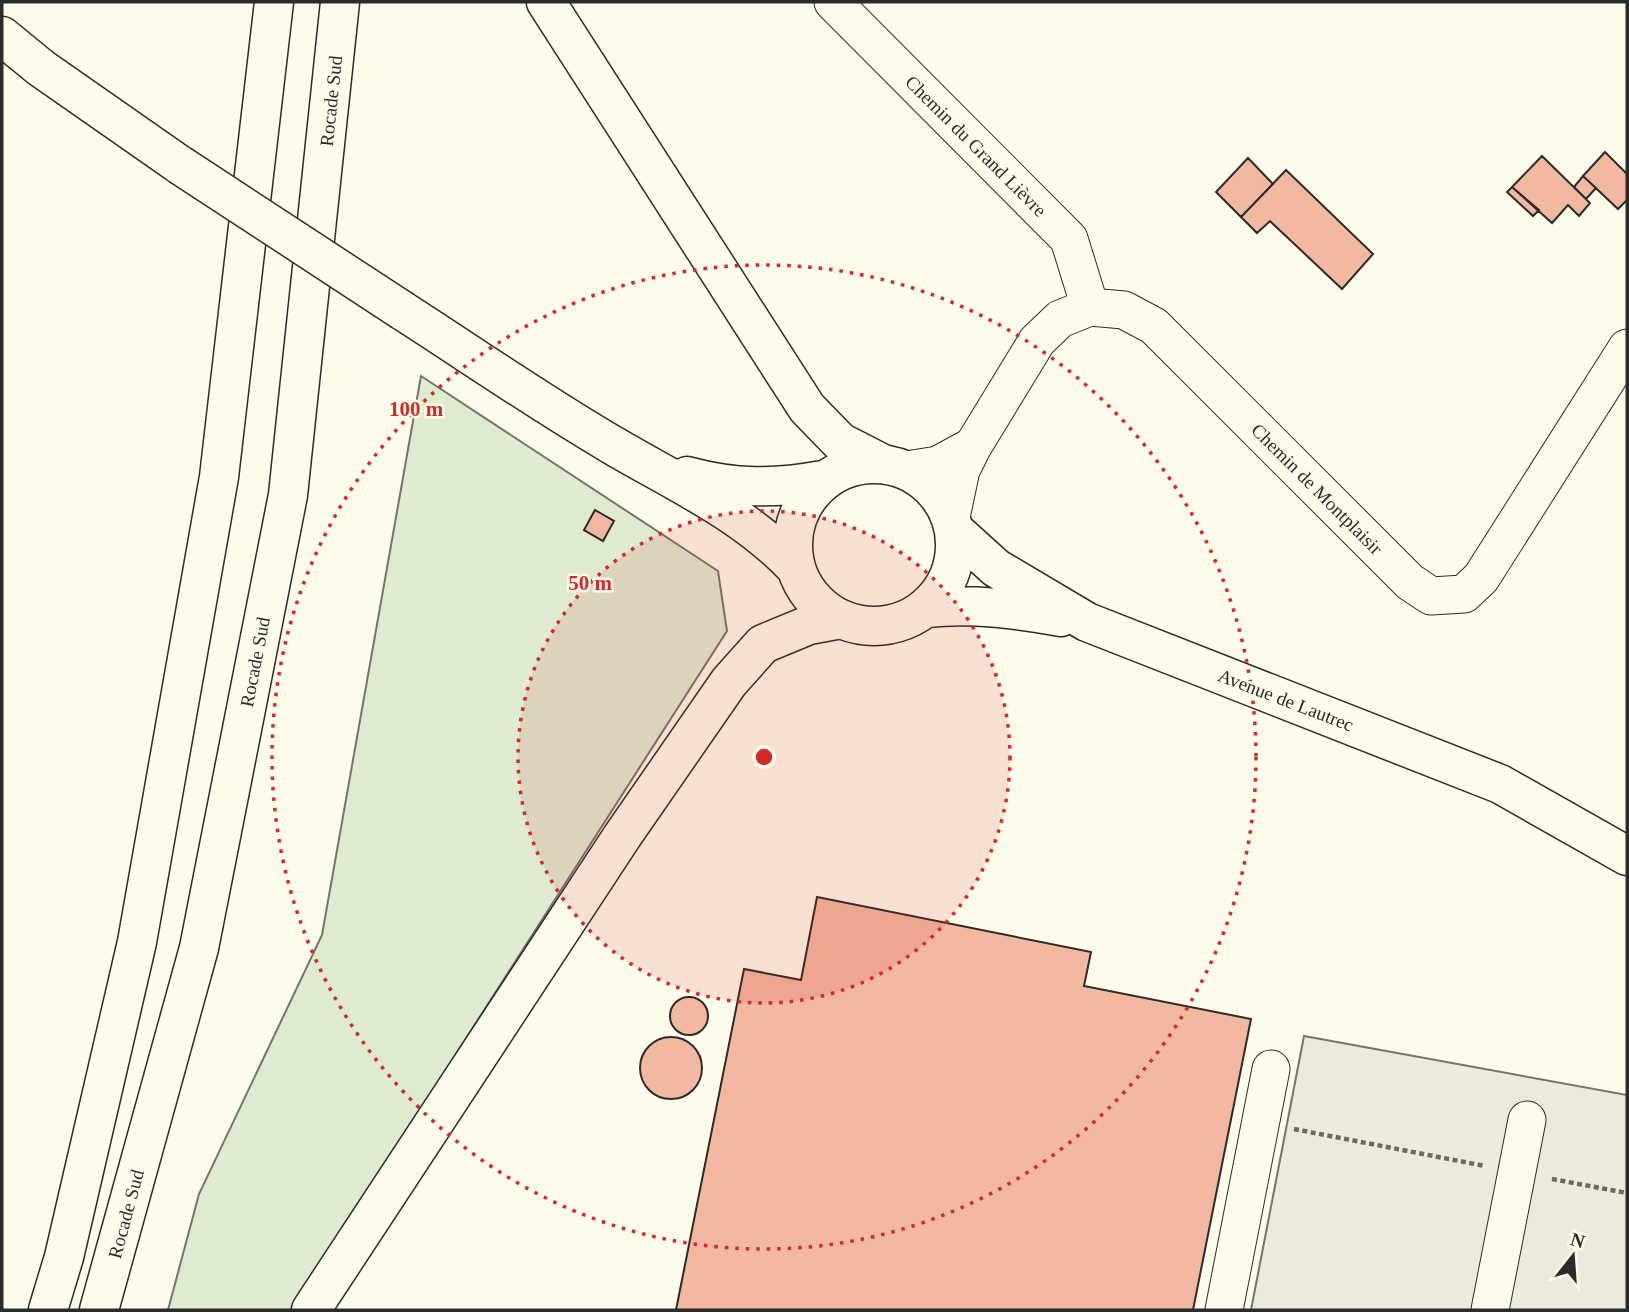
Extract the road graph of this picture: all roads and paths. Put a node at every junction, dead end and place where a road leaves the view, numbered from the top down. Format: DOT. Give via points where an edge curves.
graph roads {
  1 [pos="274,2"];
  2 [pos="340,2"];
  3 [pos="546,2"];
  4 [pos="833,2"];
  5 [pos="2,36"];
  6 [pos="1090,307"];
  7 [pos="1627,348"];
  8 [pos="973,446"];
  9 [pos="648,465"];
  10 [pos="894,467"];
  11 [pos="823,480"];
  12 [pos="953,523"];
  13 [pos="795,567"];
  14 [pos="926,608"];
  15 [pos="841,619"];
  16 [pos="1087,622"];
  17 [pos="1627,856"];
  18 [pos="1271,1069"];
  19 [pos="1527,1120"];
  20 [pos="1260,1123"];
  21 [pos="1517,1172"];
  22 [pos="1627,1194"];
  23 [pos="48,1310"];
  24 [pos="100,1310"];
  25 [pos="311,1310"];
  26 [pos="1224,1310"];
  27 [pos="1490,1310"];
  1 -- 23 [label="main road" via="219,477 137,942"];
  2 -- 24 [label="main road, Rocade Sud" via="288,495 199,948"];
  3 -- 10 [label="main road" via="807,408 840,442"];
  4 -- 6 [label="street, Chemin du Grand Lièvre" via="1069,239"];
  5 -- 9 [label="main road, bridge" via="180,165"];
  6 -- 7 [label="street, Chemin de Montplaisir" via="1124,310 1154,326 1410,582 1432,596 1464,594 1481,578"];
  6 -- 8 [label="street, Chemin de Montplaisir" via="1060,319 1037,341"];
  8 -- 10 [label="street" via="938,465"];
  8 -- 12 [label="street, Chemin de Montplaisir" via="961,471"];
  9 -- 11 [label="main road" via="739,486 778,488"];
  9 -- 13 [label="main road" via="732,514 772,542"];
  10 -- 11 [label="main road" via="860,464"];
  10 -- 12 [label="main road" via="926,482"];
  11 -- 13 [label="main road" via="796,519"];
  12 -- 14 [label="main road" via="956,552 951,573"];
  12 -- 16 [label="main road, Avenue de Lautrec" via="996,568"];
  13 -- 15 [label="main road" via="812,598"];
  14 -- 15 [label="main road" via="885,626"];
  14 -- 16 [label="main road" via="995,606"];
  15 -- 25 [label="main road" via="809,625 763,643 729,682"];
  16 -- 17 [label="main road, Avenue de Lautrec" via="1500,783"];
  18 -- 20 [label="street"];
  19 -- 21 [label="street"];
  20 -- 21 [label="path"];
  20 -- 26 [label="street"];
  21 -- 22 [label="path"];
  21 -- 27 [label="street"];
}
